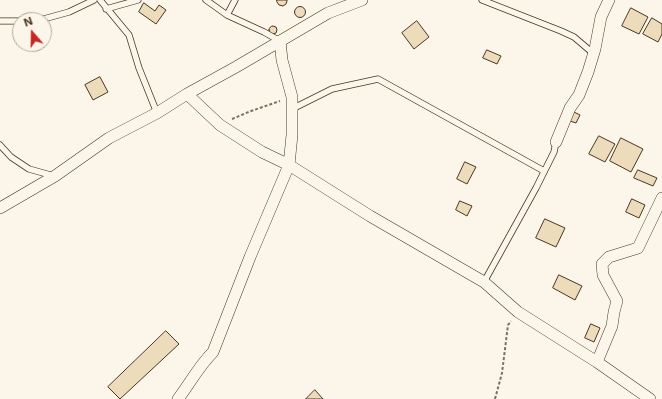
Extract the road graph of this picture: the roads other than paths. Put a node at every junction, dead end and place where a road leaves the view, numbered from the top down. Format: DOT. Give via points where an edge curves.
graph roads {
  1 [pos="94,0"];
  2 [pos="100,0"];
  3 [pos="138,0"];
  4 [pos="206,0"];
  5 [pos="235,0"];
  6 [pos="362,0"];
  7 [pos="482,0"];
  8 [pos="609,0"];
  9 [pos="106,9"];
  10 [pos="227,15"];
  11 [pos="52,17"];
  12 [pos="0,20"];
  13 [pos="12,21"];
  14 [pos="280,41"];
  15 [pos="594,54"];
  16 [pos="187,94"];
  17 [pos="292,108"];
  18 [pos="157,113"];
  19 [pos="556,142"];
  20 [pos="0,146"];
  21 [pos="289,165"];
  22 [pos="544,171"];
  23 [pos="55,176"];
  24 [pos="662,198"];
  25 [pos="0,208"];
  26 [pos="484,282"];
  27 [pos="597,362"];
  28 [pos="178,399"];
  29 [pos="650,399"];
  1 -- 11 [label="lane"];
  2 -- 9 [label="lane"];
  3 -- 9 [label="lane"];
  4 -- 10 [label="lane"];
  5 -- 10 [label="lane"];
  6 -- 14 [label="street" via="328,13"];
  7 -- 15 [label="lane" via="574,37"];
  8 -- 15 [label="street" via="601,17"];
  9 -- 18 [label="lane" via="128,35"];
  10 -- 14 [label="lane"];
  12 -- 13 [label="lane"];
  14 -- 16 [label="street"];
  14 -- 17 [label="street"];
  15 -- 19 [label="street"];
  16 -- 18 [label="street"];
  16 -- 21 [label="street" via="220,125 262,152"];
  17 -- 21 [label="street"];
  17 -- 22 [label="lane" via="332,89 378,79"];
  18 -- 23 [label="street" via="109,138"];
  19 -- 22 [label="lane"];
  20 -- 23 [label="lane" via="29,169"];
  21 -- 26 [label="street" via="370,216"];
  21 -- 28 [label="street" via="213,352 204,360"];
  22 -- 26 [label="lane"];
  23 -- 25 [label="street"];
  24 -- 27 [label="street" via="638,248 609,257 602,264 603,275 617,301 612,326"];
  26 -- 27 [label="street" via="518,312"];
  27 -- 29 [label="street"];
}
